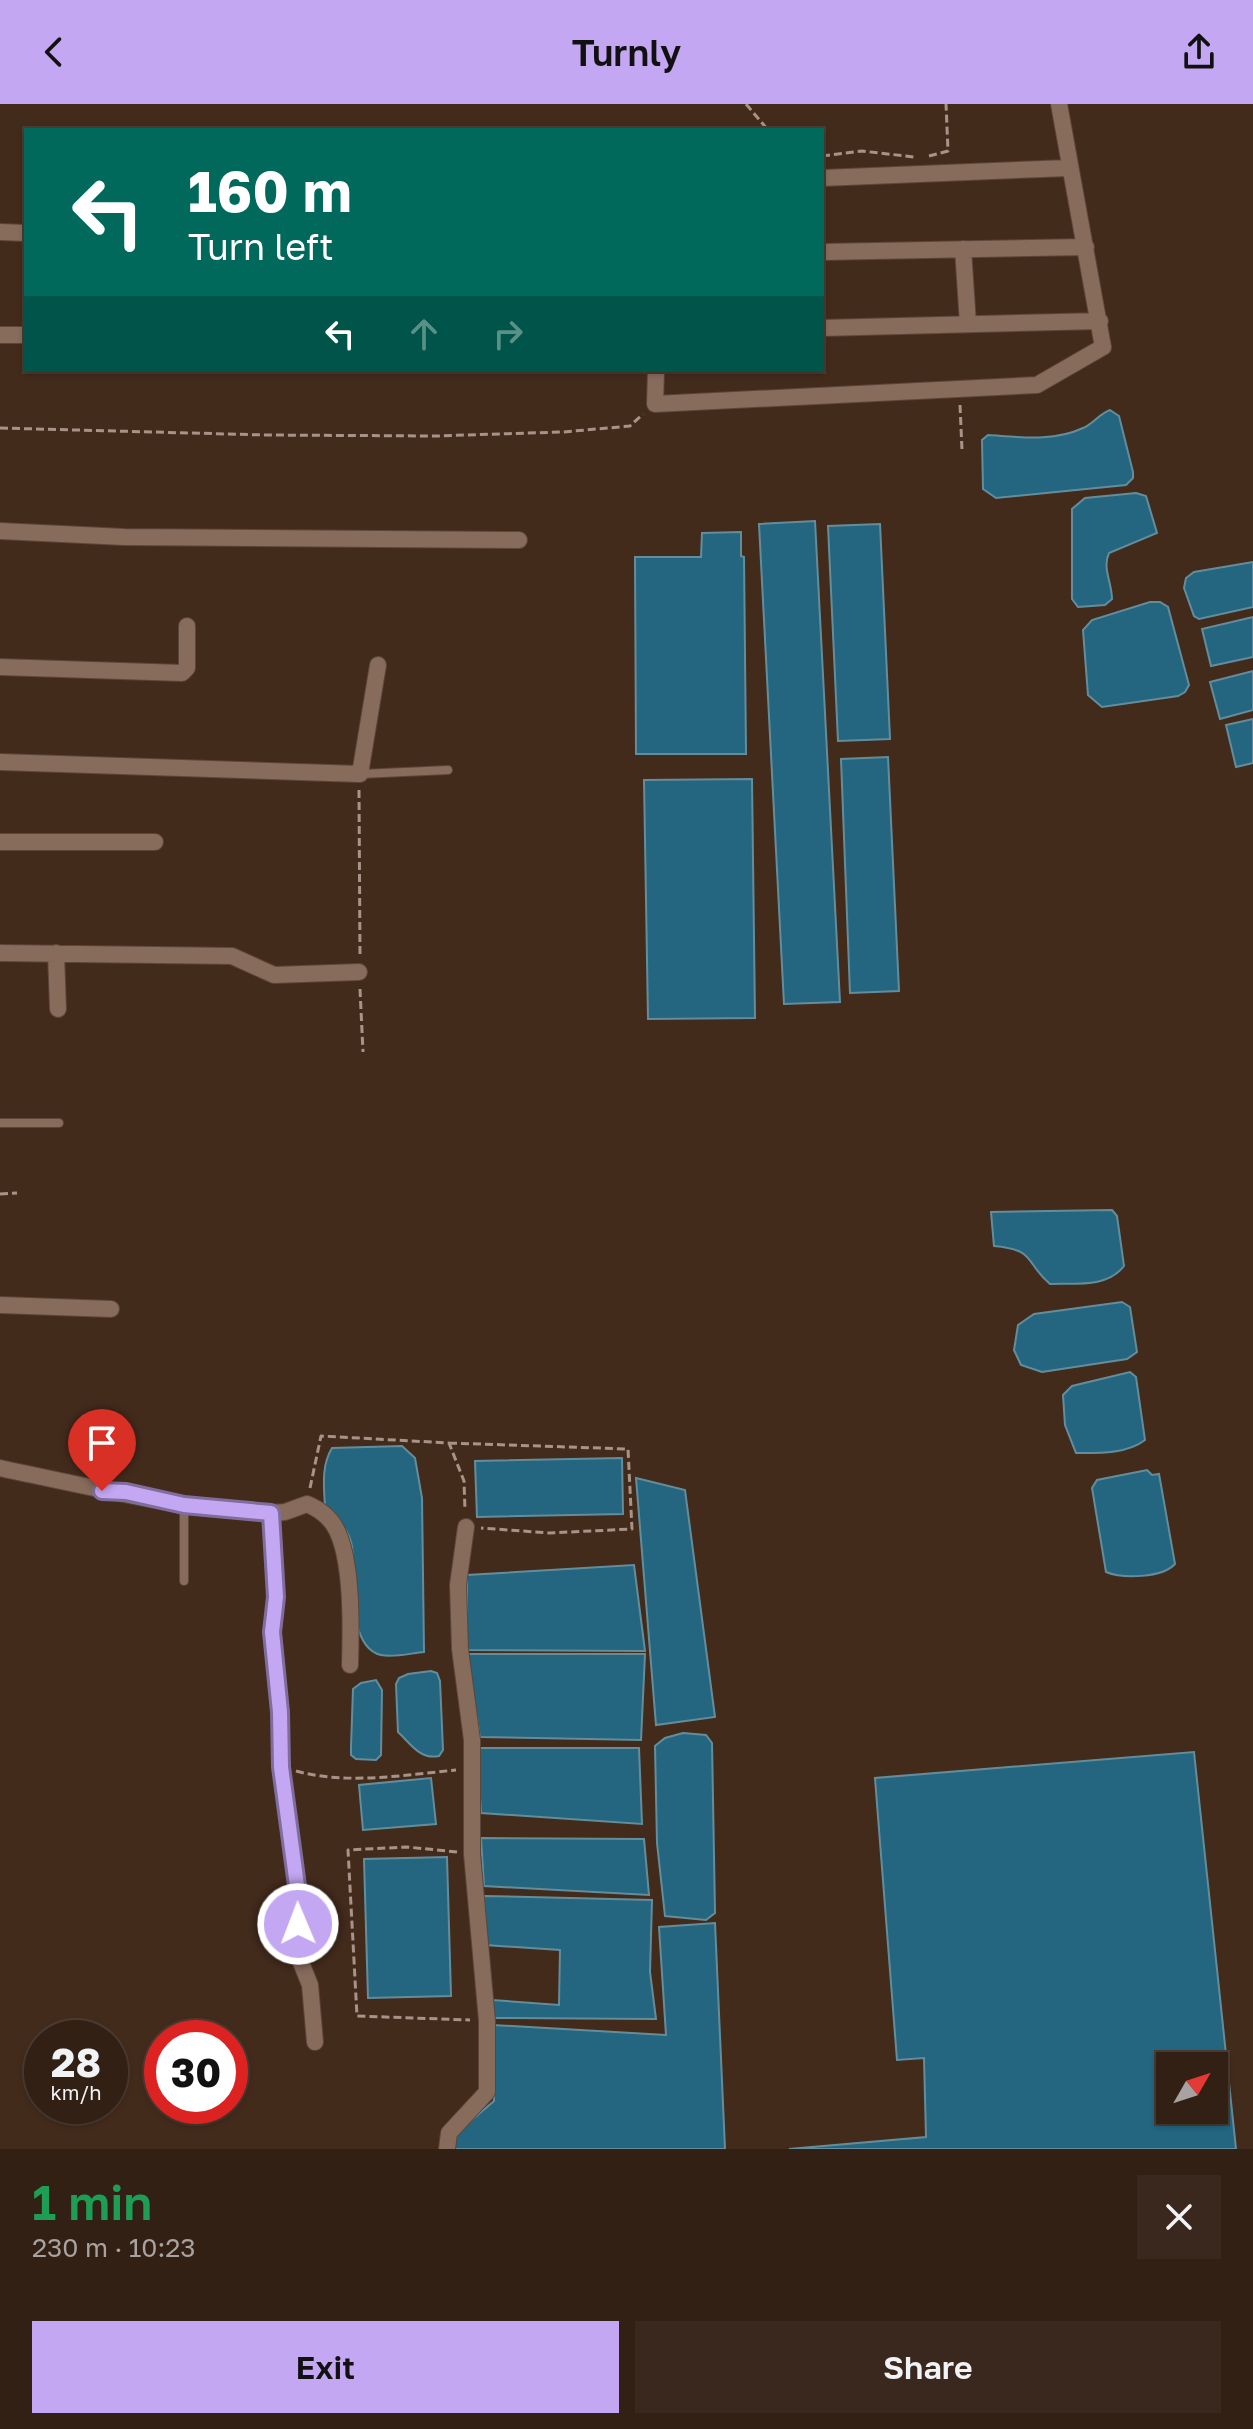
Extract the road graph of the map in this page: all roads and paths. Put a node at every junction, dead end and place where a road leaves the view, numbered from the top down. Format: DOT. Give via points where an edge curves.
graph roads {
  1 [pos="746,104"];
  2 [pos="946,104"];
  3 [pos="1059,104"];
  4 [pos="766,128"];
  5 [pos="824,156"];
  6 [pos="1068,168"];
  7 [pos="824,178"];
  8 [pos="0,232"];
  9 [pos="24,233"];
  10 [pos="1086,247"];
  11 [pos="963,249"];
  12 [pos="824,252"];
  13 [pos="1100,321"];
  14 [pos="968,324"];
  15 [pos="824,328"];
  16 [pos="0,335"];
  17 [pos="24,335"];
  18 [pos="656,372"];
  19 [pos="959,389"];
  20 [pos="655,404"];
  21 [pos="0,428"];
  22 [pos="962,450"];
  23 [pos="0,531"];
  24 [pos="519,540"];
  25 [pos="187,626"];
  26 [pos="378,665"];
  27 [pos="0,667"];
  28 [pos="0,762"];
  29 [pos="448,770"];
  30 [pos="360,774"];
  31 [pos="0,842"];
  32 [pos="155,842"];
  33 [pos="0,953"];
  34 [pos="56,953"];
  35 [pos="359,972"];
  36 [pos="58,1009"];
  37 [pos="363,1052"];
  38 [pos="0,1123"];
  39 [pos="59,1123"];
  40 [pos="17,1193"];
  41 [pos="0,1194"];
  42 [pos="0,1305"];
  43 [pos="111,1309"];
  44 [pos="449,1443"];
  45 [pos="0,1468"];
  46 [pos="307,1504"];
  47 [pos="184,1505"];
  48 [pos="271,1513"];
  49 [pos="466,1527"];
  50 [pos="184,1581"];
  51 [pos="350,1665"];
  52 [pos="281,1767"];
  53 [pos="471,1769"];
  54 [pos="472,1854"];
  55 [pos="487,2021"];
  56 [pos="315,2042"];
  57 [pos="447,2149"];
  1 -- 4 [label="path"];
  2 -- 5 [label="path" via="948,151 923,157 862,151"];
  3 -- 6 [label="street"];
  6 -- 7 [label="street"];
  6 -- 10 [label="street"];
  8 -- 9 [label="street"];
  10 -- 11 [label="street"];
  10 -- 13 [label="street"];
  11 -- 12 [label="street"];
  11 -- 14 [label="street"];
  13 -- 14 [label="street"];
  13 -- 19 [label="street" via="1103,347 1037,385"];
  14 -- 15 [label="street"];
  16 -- 17 [label="street"];
  18 -- 20 [label="street"];
  19 -- 20 [label="street"];
  19 -- 22 [label="path"];
  20 -- 21 [label="path" via="630,426 547,432 266,435"];
  23 -- 24 [label="street"];
  25 -- 27 [label="street" via="187,668 182,673"];
  26 -- 30 [label="street"];
  28 -- 30 [label="street"];
  29 -- 30 [label="lane"];
  30 -- 35 [label="path"];
  31 -- 32 [label="street"];
  33 -- 34 [label="street"];
  34 -- 35 [label="street" via="232,956 274,975"];
  34 -- 36 [label="street"];
  35 -- 37 [label="path"];
  38 -- 39 [label="lane"];
  40 -- 41 [label="path"];
  42 -- 43 [label="street"];
  44 -- 46 [label="path" via="321,1436"];
  44 -- 49 [label="path" via="464,1481"];
  44 -- 49 [label="path" via="628,1449 632,1529 549,1533"];
  45 -- 47 [label="street"];
  46 -- 48 [label="street"];
  46 -- 51 [label="street" via="322,1510 336,1528 352,1624"];
  47 -- 48 [label="street"];
  47 -- 50 [label="lane"];
  48 -- 52 [label="street"];
  49 -- 53 [label="street" via="460,1649"];
  52 -- 53 [label="path" via="320,1778"];
  52 -- 56 [label="street" via="298,1893 298,1955 310,1985"];
  53 -- 54 [label="street"];
  54 -- 55 [label="street"];
  54 -- 55 [label="path" via="407,1847 348,1850 357,2016"];
  55 -- 57 [label="street" via="487,2092 449,2133"];
}
